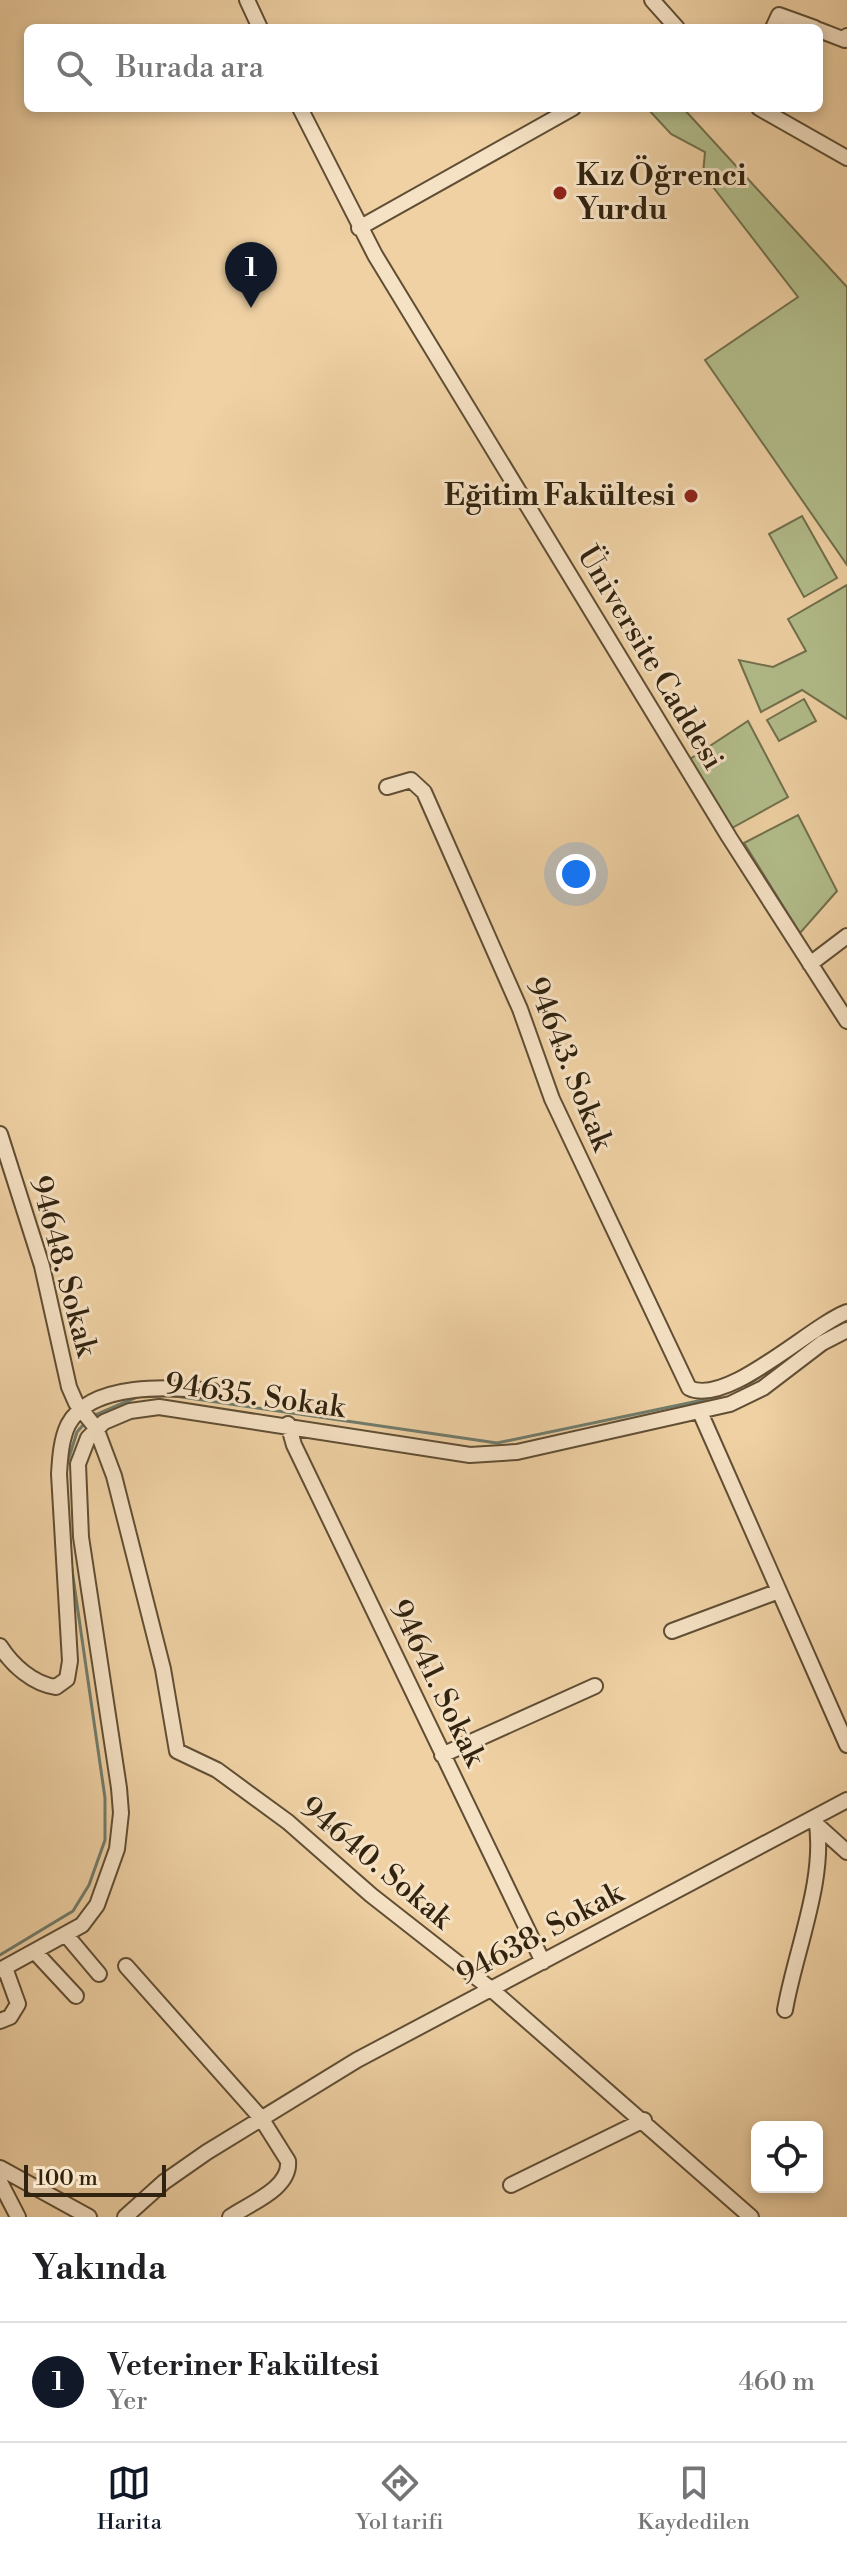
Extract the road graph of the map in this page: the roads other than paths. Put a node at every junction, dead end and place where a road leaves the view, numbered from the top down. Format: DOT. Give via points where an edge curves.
graph roads {
  1 [pos="247,0"];
  2 [pos="652,0"];
  3 [pos="258,24"];
  4 [pos="673,24"];
  5 [pos="775,24"];
  6 [pos="803,24"];
  7 [pos="823,31"];
  8 [pos="847,36"];
  9 [pos="302,112"];
  10 [pos="566,112"];
  11 [pos="766,112"];
  12 [pos="847,158"];
  13 [pos="359,228"];
  14 [pos="387,787"];
  15 [pos="847,936"];
  16 [pos="810,964"];
  17 [pos="847,1021"];
  18 [pos="0,1134"];
  19 [pos="847,1312"];
  20 [pos="847,1330"];
  21 [pos="213,1391"];
  22 [pos="81,1409"];
  23 [pos="700,1412"];
  24 [pos="288,1424"];
  25 [pos="96,1428"];
  26 [pos="779,1591"];
  27 [pos="672,1631"];
  28 [pos="0,1646"];
  29 [pos="595,1686"];
  30 [pos="847,1745"];
  31 [pos="177,1751"];
  32 [pos="442,1755"];
  33 [pos="847,1800"];
  34 [pos="816,1822"];
  35 [pos="847,1852"];
  36 [pos="67,1936"];
  37 [pos="36,1953"];
  38 [pos="543,1962"];
  39 [pos="126,1966"];
  40 [pos="2,1969"];
  41 [pos="99,1974"];
  42 [pos="491,1989"];
  43 [pos="76,1996"];
  44 [pos="785,2010"];
  45 [pos="0,2021"];
  46 [pos="261,2118"];
  47 [pos="644,2120"];
  48 [pos="0,2168"];
  49 [pos="0,2182"];
  50 [pos="511,2185"];
  51 [pos="18,2217"];
  52 [pos="89,2217"];
  53 [pos="125,2217"];
  54 [pos="230,2217"];
  55 [pos="751,2217"];
  1 -- 3 [label="street"];
  2 -- 4 [label="street"];
  5 -- 6 [label="street" via="779,15"];
  7 -- 8 [label="street" via="845,40"];
  9 -- 13 [label="street, Üniversite Caddesi"];
  10 -- 13 [label="street"];
  11 -- 12 [label="street"];
  13 -- 16 [label="street, Üniversite Caddesi"];
  14 -- 19 [label="street, 94643. Sokak" via="411,780 424,792 520,1009 569,1137 693,1391 750,1374"];
  15 -- 16 [label="street"];
  16 -- 17 [label="street, Üniversite Caddesi"];
  18 -- 22 [label="street, 94648. Sokak" via="42,1266 69,1387"];
  20 -- 23 [label="street, 94635. Sokak" via="763,1388"];
  21 -- 22 [label="street" via="139,1389"];
  22 -- 25 [label="street, 94648. Sokak"];
  22 -- 28 [label="street" via="69,1423 60,1456 67,1679 56,1687 42,1684"];
  23 -- 24 [label="street, 94635. Sokak" via="485,1455"];
  23 -- 26 [label="street"];
  24 -- 25 [label="street, 94635. Sokak" via="159,1407 130,1411"];
  24 -- 32 [label="street, 94641. Sokak"];
  25 -- 31 [label="street, 94648. Sokak" via="114,1476 163,1669"];
  25 -- 36 [label="street" via="81,1455 77,1486 121,1830 97,1905"];
  26 -- 27 [label="street"];
  26 -- 30 [label="street"];
  29 -- 32 [label="street"];
  31 -- 42 [label="street, 94640. Sokak" via="241,1786"];
  32 -- 38 [label="street, 94641. Sokak"];
  33 -- 34 [label="street, 94638. Sokak"];
  34 -- 35 [label="street"];
  34 -- 38 [label="street, 94638. Sokak"];
  34 -- 44 [label="street" via="815,1870"];
  36 -- 37 [label="street"];
  36 -- 41 [label="street"];
  37 -- 40 [label="street"];
  37 -- 43 [label="street"];
  38 -- 42 [label="street, 94638. Sokak"];
  39 -- 46 [label="street"];
  40 -- 45 [label="street" via="18,2004"];
  42 -- 46 [label="street, 94638. Sokak"];
  42 -- 47 [label="street, 94640. Sokak"];
  46 -- 53 [label="street, 94638. Sokak" via="164,2182"];
  46 -- 54 [label="street" via="288,2169 273,2189"];
  47 -- 50 [label="street"];
  47 -- 55 [label="street, 94640. Sokak"];
  48 -- 52 [label="street"];
  49 -- 51 [label="street"];
}
